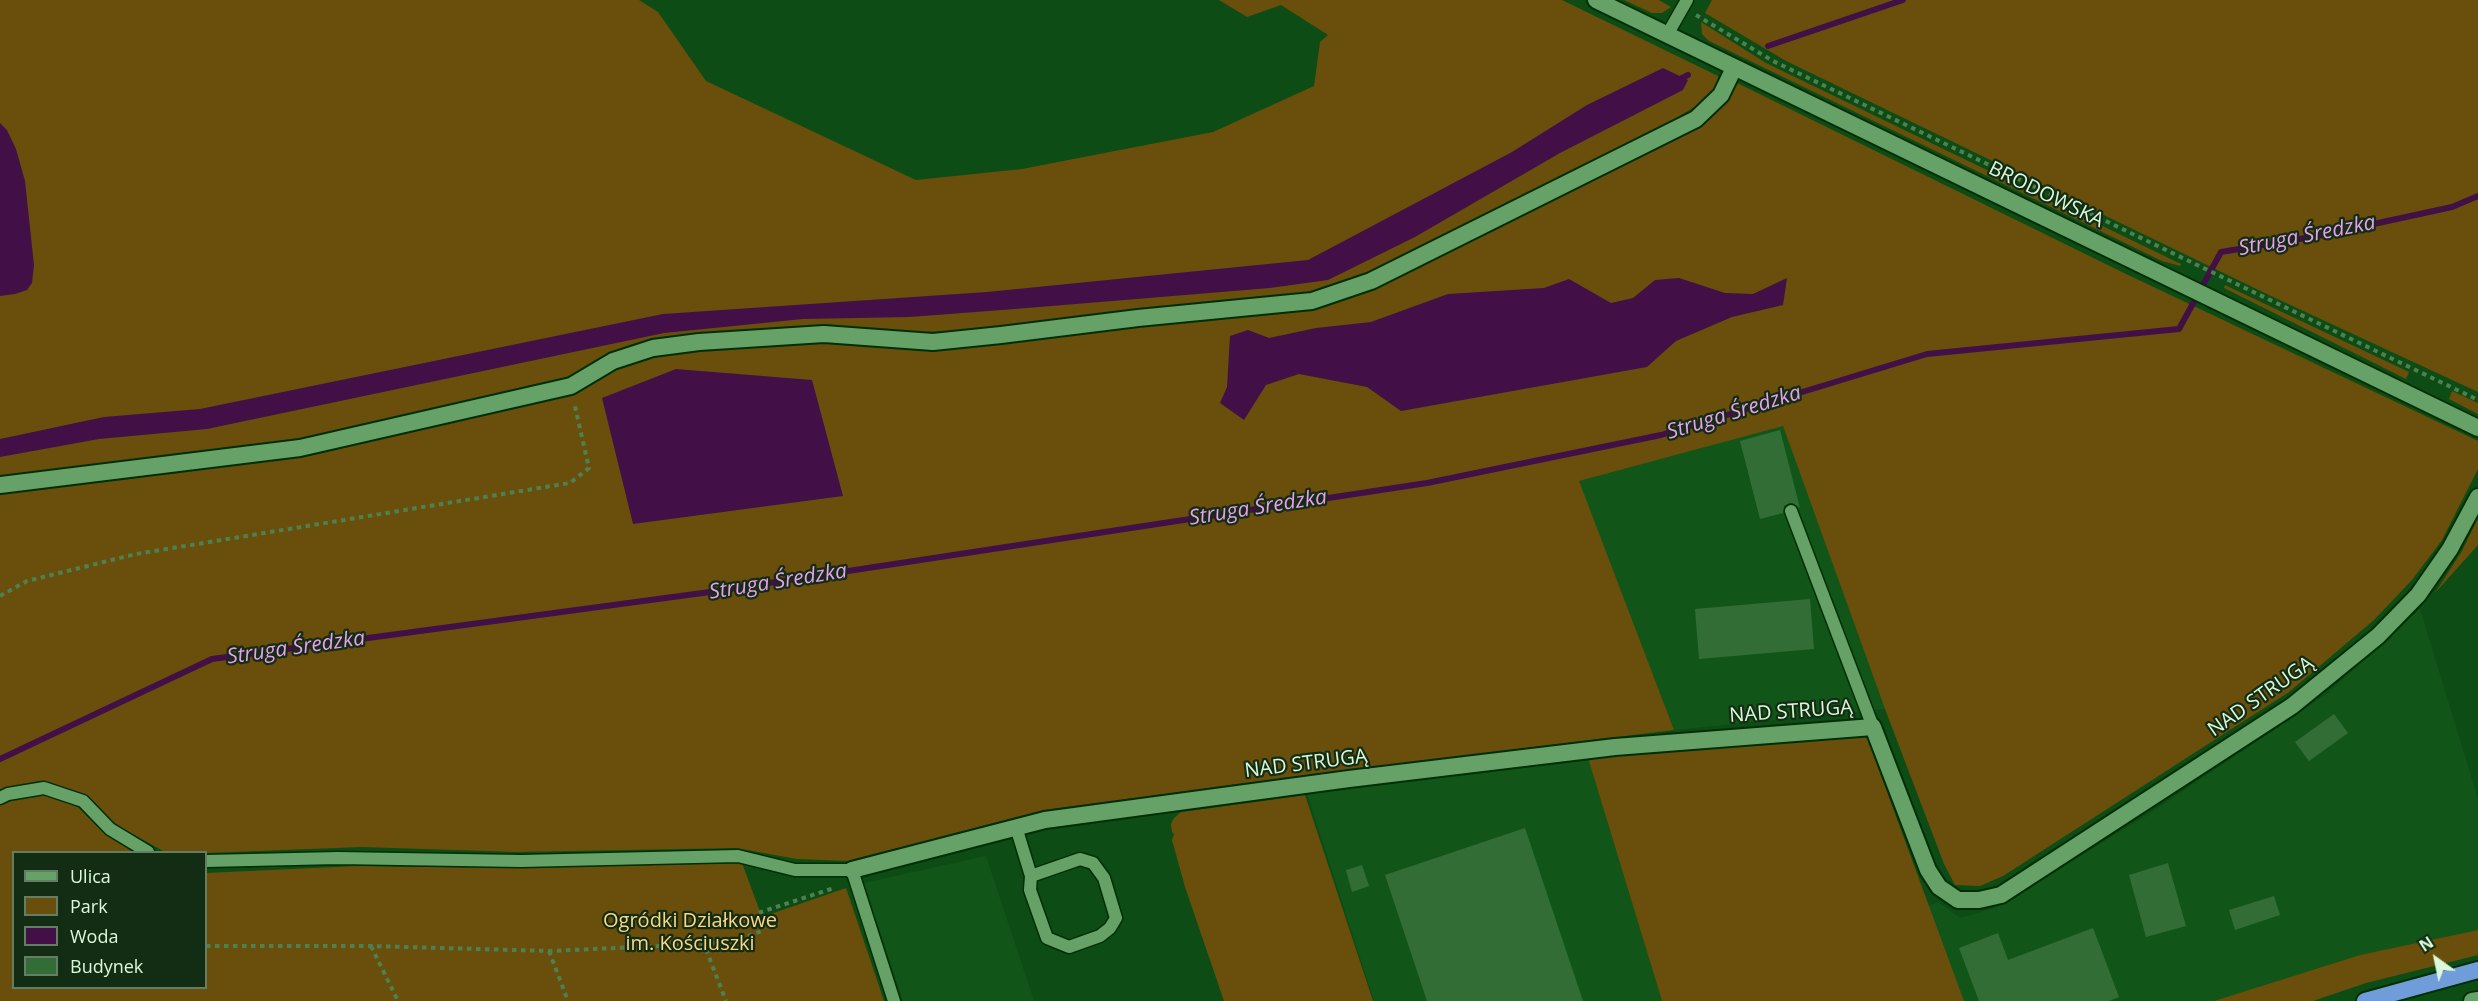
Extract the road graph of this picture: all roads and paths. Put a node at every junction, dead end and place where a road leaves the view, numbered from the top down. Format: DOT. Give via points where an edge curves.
graph roads {
  1 [pos="1596,0"];
  2 [pos="1684,4"];
  3 [pos="1667,35"];
  4 [pos="1738,70"];
  5 [pos="571,386"];
  6 [pos="2478,400"];
  7 [pos="2478,428"];
  8 [pos="0,485"];
  9 [pos="2478,496"];
  10 [pos="1791,512"];
  11 [pos="0,596"];
  12 [pos="1873,727"];
  13 [pos="0,798"];
  14 [pos="1016,827"];
  15 [pos="146,851"];
  16 [pos="207,861"];
  17 [pos="854,876"];
  18 [pos="1031,876"];
  19 [pos="704,944"];
  20 [pos="207,946"];
  21 [pos="371,946"];
  22 [pos="549,951"];
  23 [pos="2478,970"];
  24 [pos="2478,1000"];
  25 [pos="398,1001"];
  26 [pos="568,1001"];
  27 [pos="726,1001"];
  28 [pos="894,1001"];
  29 [pos="2365,1001"];
  30 [pos="2472,1001"];
  1 -- 3 [label="street, BRODOWSKA"];
  2 -- 3 [label="lane"];
  2 -- 6 [label="path" via="1761,54"];
  3 -- 4 [label="street, BRODOWSKA"];
  4 -- 5 [label="street" via="1721,95 1696,119 1371,281 1312,301 933,342 824,333 699,342 653,348 613,361"];
  4 -- 7 [label="street, BRODOWSKA"];
  5 -- 8 [label="street" via="300,448"];
  5 -- 11 [label="path" via="589,468 570,483 136,554 27,581"];
  9 -- 12 [label="street, NAD STRUGĄ" via="2450,549 2418,595 2378,636 2292,706 2001,894 1958,900 1939,887 1928,870"];
  10 -- 12 [label="lane"];
  12 -- 14 [label="street, NAD STRUGĄ" via="1604,748 1349,779"];
  13 -- 15 [label="lane" via="44,788 83,801 110,829"];
  14 -- 17 [label="street, NAD STRUGĄ"];
  14 -- 18 [label="lane"];
  16 -- 17 [label="lane" via="738,856 795,870"];
  17 -- 19 [label="path" via="758,913 765,930 738,940"];
  17 -- 28 [label="lane"];
  18 -- 18 [label="lane" via="1030,890 1047,938 1069,947 1100,936 1116,918 1104,878 1094,863 1080,859"];
  19 -- 22 [label="path"];
  19 -- 27 [label="path"];
  20 -- 21 [label="path"];
  21 -- 22 [label="path"];
  21 -- 25 [label="path"];
  22 -- 26 [label="path"];
  23 -- 29 [label="highway"];
  24 -- 30 [label="street"];
}
